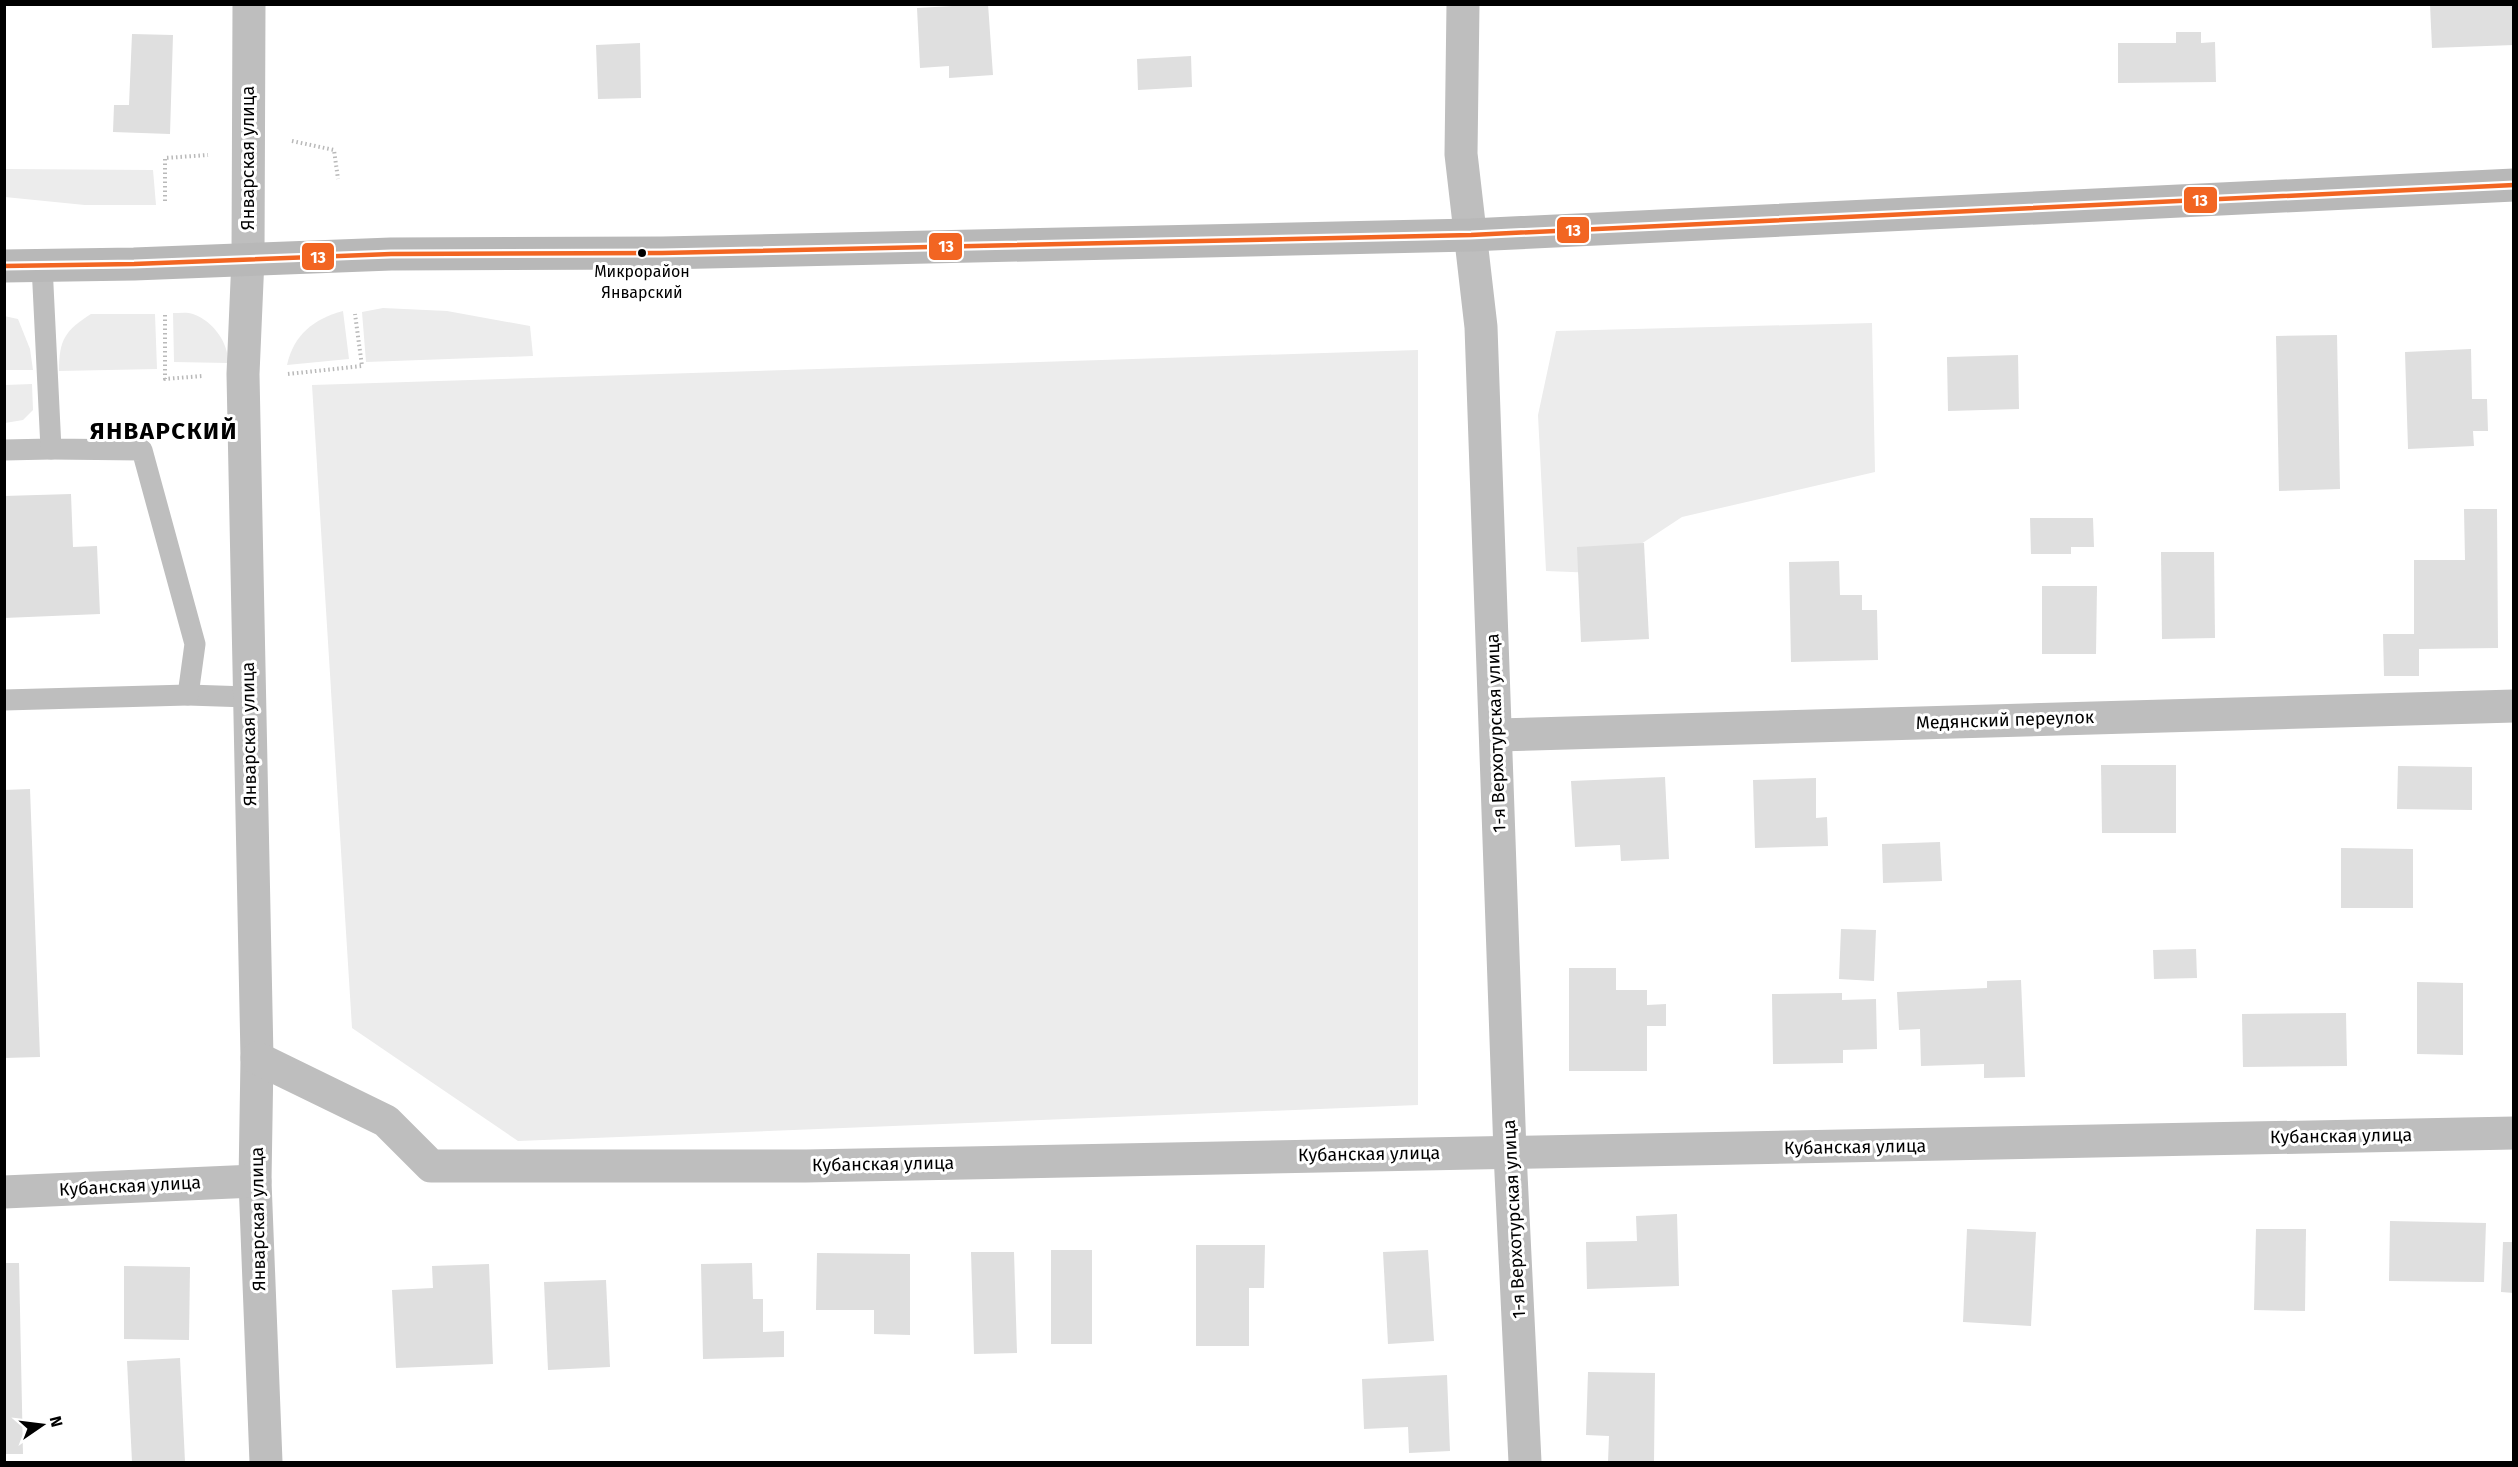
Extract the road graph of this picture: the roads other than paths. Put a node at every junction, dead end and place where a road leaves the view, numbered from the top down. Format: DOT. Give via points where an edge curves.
graph roads {
  1 [pos="249,4"];
  2 [pos="1463,4"];
  3 [pos="2514,185"];
  4 [pos="1471,235"];
  5 [pos="248,258"];
  6 [pos="42,265"];
  7 [pos="4,266"];
  8 [pos="51,449"];
  9 [pos="4,450"];
  10 [pos="188,695"];
  11 [pos="248,697"];
  12 [pos="4,700"];
  13 [pos="2514,706"];
  14 [pos="1497,735"];
  15 [pos="257,1058"];
  16 [pos="2514,1133"];
  17 [pos="1510,1153"];
  18 [pos="255,1181"];
  19 [pos="4,1192"];
  20 [pos="266,1462"];
  21 [pos="1525,1462"];
  1 -- 5 [label="street, Январская улица"];
  2 -- 4 [label="street, 1-я Верхотурская улица" via="1461,154"];
  3 -- 4 [label="main road"];
  4 -- 5 [label="main road" via="662,254"];
  4 -- 14 [label="street, 1-я Верхотурская улица" via="1481,327"];
  5 -- 6 [label="main road"];
  5 -- 11 [label="street, Январская улица" via="243,374"];
  6 -- 7 [label="main road"];
  6 -- 8 [label="lane"];
  8 -- 9 [label="lane"];
  8 -- 10 [label="lane" via="142,450 195,644"];
  10 -- 11 [label="lane"];
  10 -- 12 [label="lane"];
  11 -- 15 [label="street, Январская улица"];
  13 -- 14 [label="street, Медянский переулок"];
  14 -- 17 [label="street, 1-я Верхотурская улица"];
  15 -- 17 [label="street, Кубанская улица" via="386,1121 431,1166 806,1166"];
  15 -- 18 [label="street, Январская улица"];
  16 -- 17 [label="street, Кубанская улица"];
  17 -- 21 [label="street, 1-я Верхотурская улица"];
  18 -- 19 [label="street, Кубанская улица"];
  18 -- 20 [label="street, Январская улица"];
}
